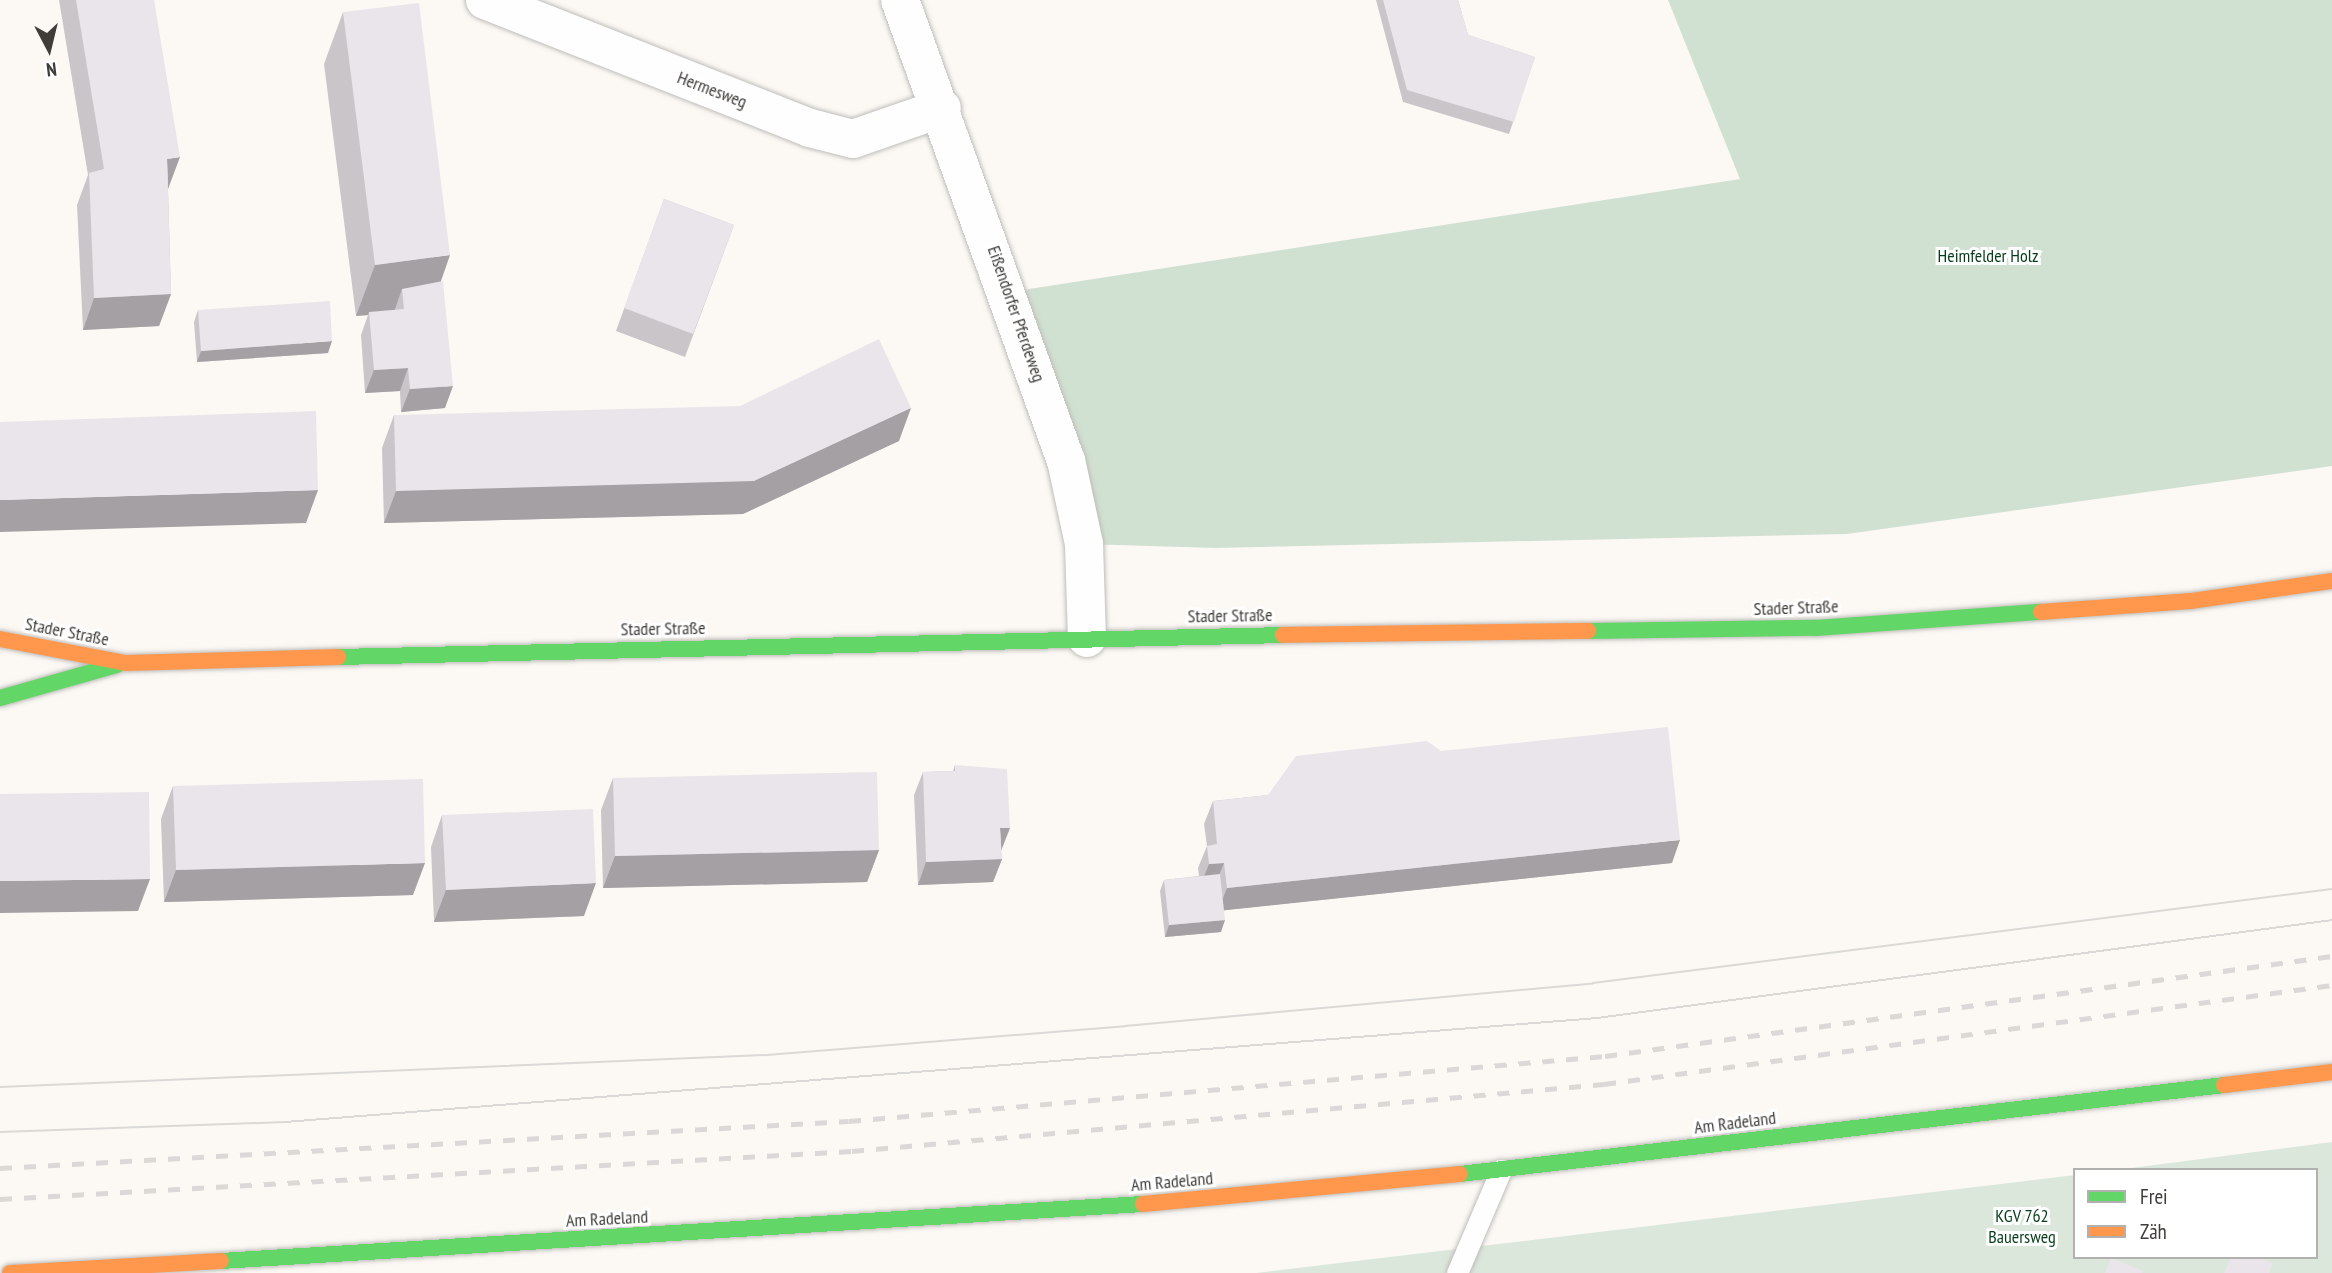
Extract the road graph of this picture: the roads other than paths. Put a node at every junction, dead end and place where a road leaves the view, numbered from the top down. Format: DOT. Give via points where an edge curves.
graph roads {
  1 [pos="485,0"];
  2 [pos="900,0"];
  3 [pos="943,108"];
  4 [pos="2332,581"];
  5 [pos="1087,638"];
  6 [pos="0,639"];
  7 [pos="126,663"];
  8 [pos="0,698"];
  9 [pos="2332,1072"];
  10 [pos="1501,1170"];
  11 [pos="41,1272"];
  12 [pos="10,1273"];
  13 [pos="1457,1273"];
  1 -- 3 [label="street, Hermesweg" via="810,128 853,139"];
  2 -- 3 [label="street, Eißendorfer Pferdeweg"];
  3 -- 5 [label="street, Eißendorfer Pferdeweg" via="1079,508"];
  4 -- 5 [label="main road, Stader Straße" via="2191,601 1816,628"];
  5 -- 7 [label="main road, Stader Straße"];
  6 -- 7 [label="main road, Stader Straße"];
  7 -- 8 [label="main road, Stader Straße"];
  9 -- 10 [label="main road, Am Radeland"];
  10 -- 11 [label="main road, Am Radeland" via="1035,1214"];
  10 -- 13 [label="lane"];
  11 -- 12 [label="main road, Am Radeland"];
}
